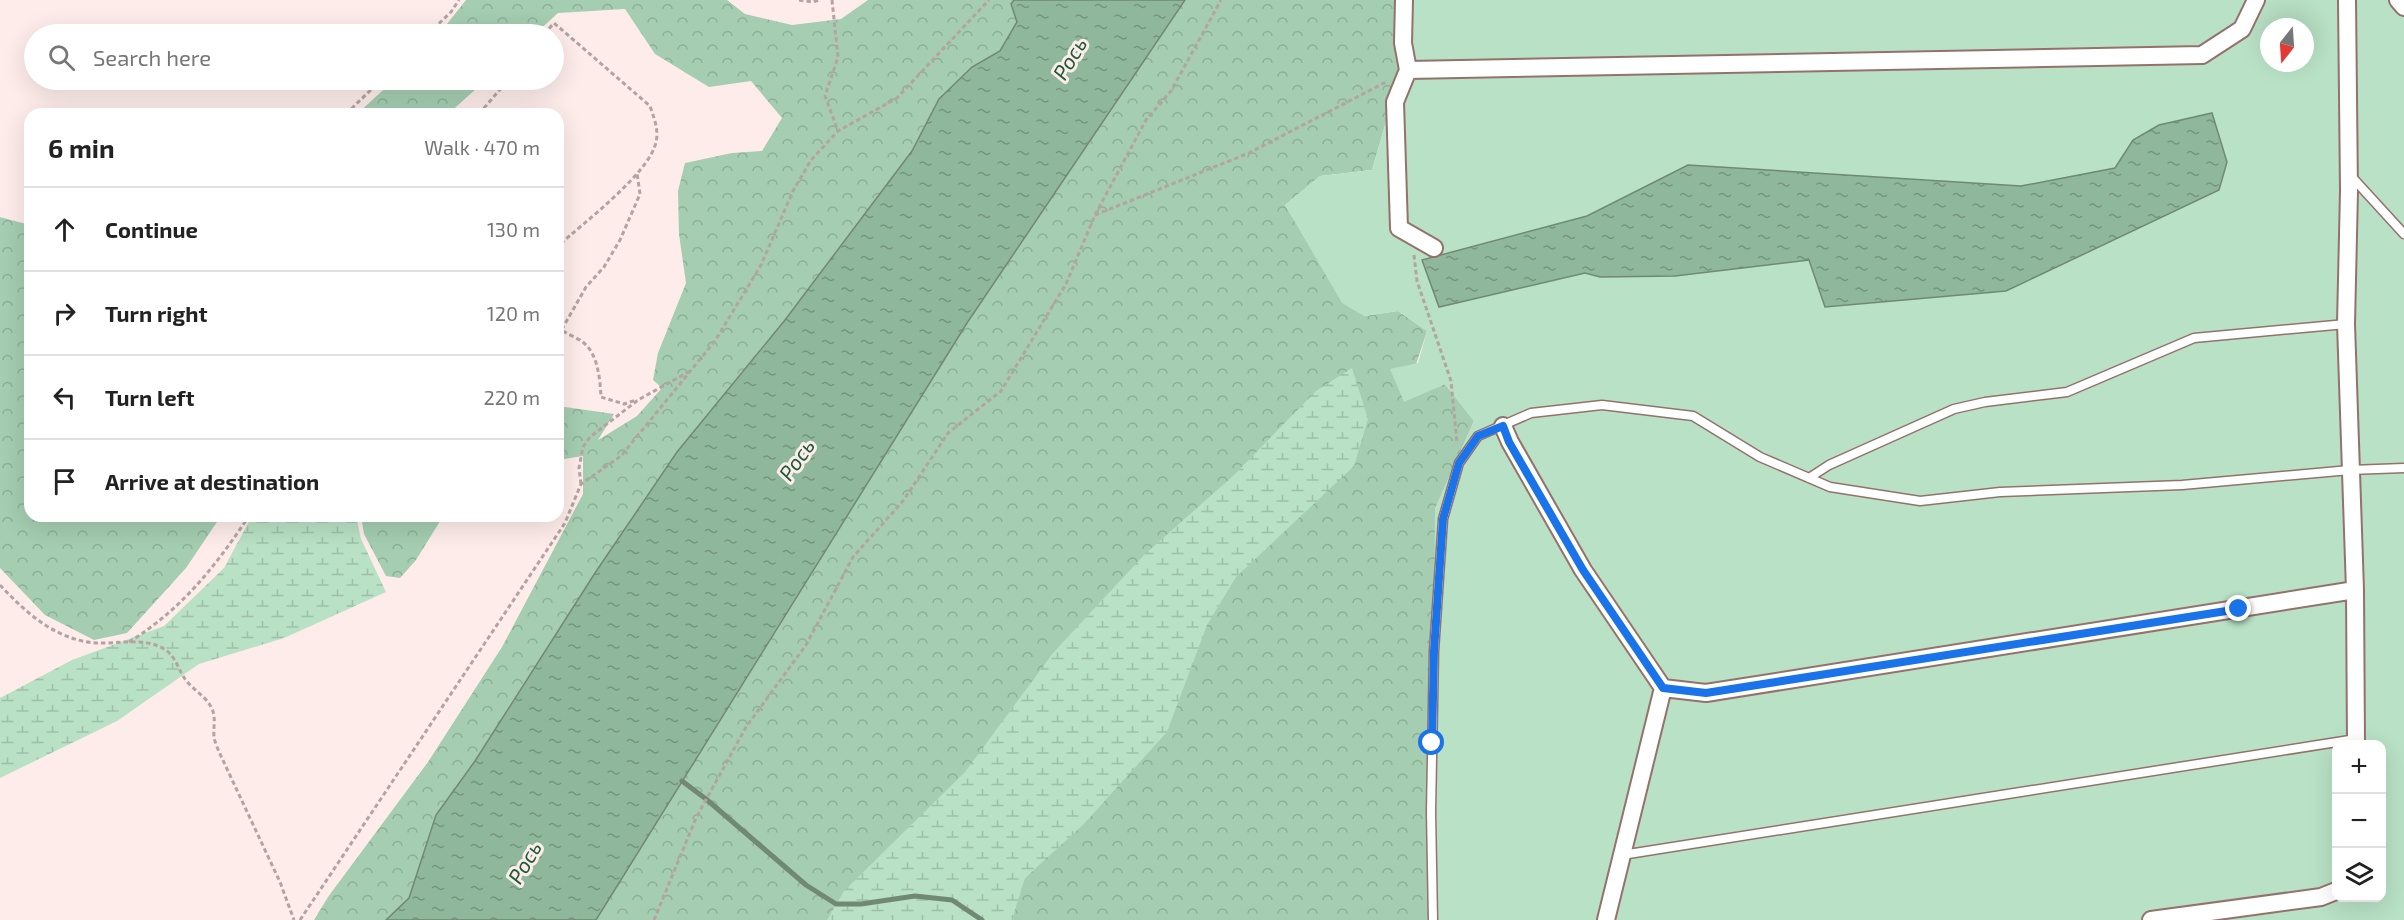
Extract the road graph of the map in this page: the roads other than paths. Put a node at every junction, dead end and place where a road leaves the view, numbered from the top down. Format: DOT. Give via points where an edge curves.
graph roads {
  1 [pos="1404,0"];
  2 [pos="2256,0"];
  3 [pos="2347,0"];
  4 [pos="2398,0"];
  5 [pos="2404,7"];
  6 [pos="1408,70"];
  7 [pos="2349,173"];
  8 [pos="2404,234"];
  9 [pos="1434,248"];
  10 [pos="2346,324"];
  11 [pos="1503,426"];
  12 [pos="2404,468"];
  13 [pos="2350,470"];
  14 [pos="1809,478"];
  15 [pos="2355,591"];
  16 [pos="1663,688"];
  17 [pos="2356,740"];
  18 [pos="2332,746"];
  19 [pos="1622,855"];
  20 [pos="2332,893"];
  21 [pos="1432,920"];
  22 [pos="1606,920"];
  23 [pos="2151,920"];
  1 -- 6 [label="street" via="1403,43"];
  2 -- 6 [label="street" via="2242,29 2202,55"];
  3 -- 7 [label="street"];
  4 -- 5 [label="street"];
  6 -- 9 [label="street" via="1395,102 1400,228"];
  7 -- 8 [label="lane"];
  7 -- 10 [label="street"];
  10 -- 13 [label="street"];
  10 -- 14 [label="lane" via="2194,338 2067,392 1985,402 1954,410 1829,465"];
  11 -- 14 [label="lane" via="1531,412 1602,405 1693,416 1760,457"];
  11 -- 16 [label="street" via="1583,570"];
  11 -- 21 [label="lane" via="1478,436 1459,463 1443,519 1434,651"];
  12 -- 13 [label="lane"];
  13 -- 14 [label="lane" via="2182,485 2000,492 1920,501 1830,487"];
  13 -- 15 [label="street"];
  15 -- 16 [label="street" via="1706,693"];
  15 -- 17 [label="street"];
  16 -- 19 [label="street"];
  18 -- 19 [label="lane"];
  19 -- 22 [label="street"];
  20 -- 23 [label="street"];
}
